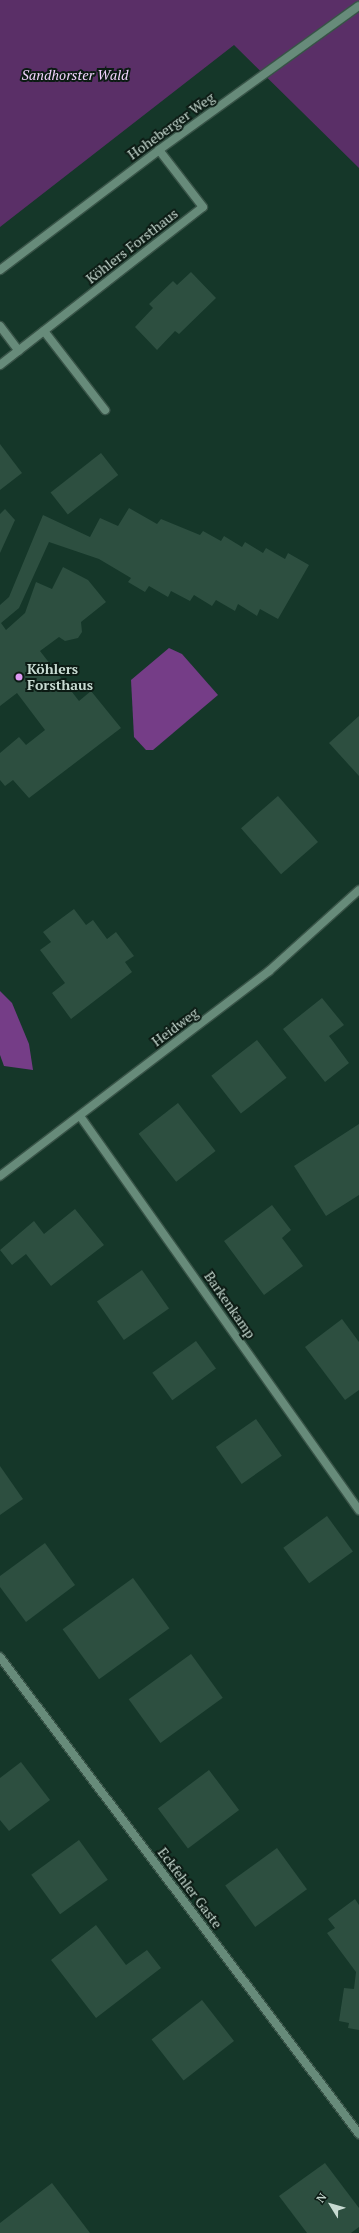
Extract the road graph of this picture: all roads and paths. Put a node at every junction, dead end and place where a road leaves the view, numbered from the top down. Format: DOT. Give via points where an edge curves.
graph roads {
  1 [pos="359,6"];
  2 [pos="159,150"];
  3 [pos="0,270"];
  4 [pos="0,326"];
  5 [pos="44,331"];
  6 [pos="19,351"];
  7 [pos="0,365"];
  8 [pos="105,410"];
  9 [pos="359,890"];
  10 [pos="80,1116"];
  11 [pos="0,1176"];
  12 [pos="359,1510"];
  13 [pos="0,1657"];
  14 [pos="359,2134"];
  1 -- 2 [label="street, Hoheberger Weg"];
  2 -- 3 [label="street, Hoheberger Weg"];
  2 -- 5 [label="street, Köhlers Forsthaus" via="203,207"];
  4 -- 6 [label="street"];
  5 -- 6 [label="street, Köhlers Forsthaus"];
  5 -- 8 [label="street"];
  6 -- 7 [label="street, Köhlers Forsthaus"];
  9 -- 10 [label="street, Heidweg" via="269,971"];
  10 -- 11 [label="street, Heidweg"];
  10 -- 12 [label="street, Barkenkamp"];
  13 -- 14 [label="street, Eckfehler Gaste"];
}
